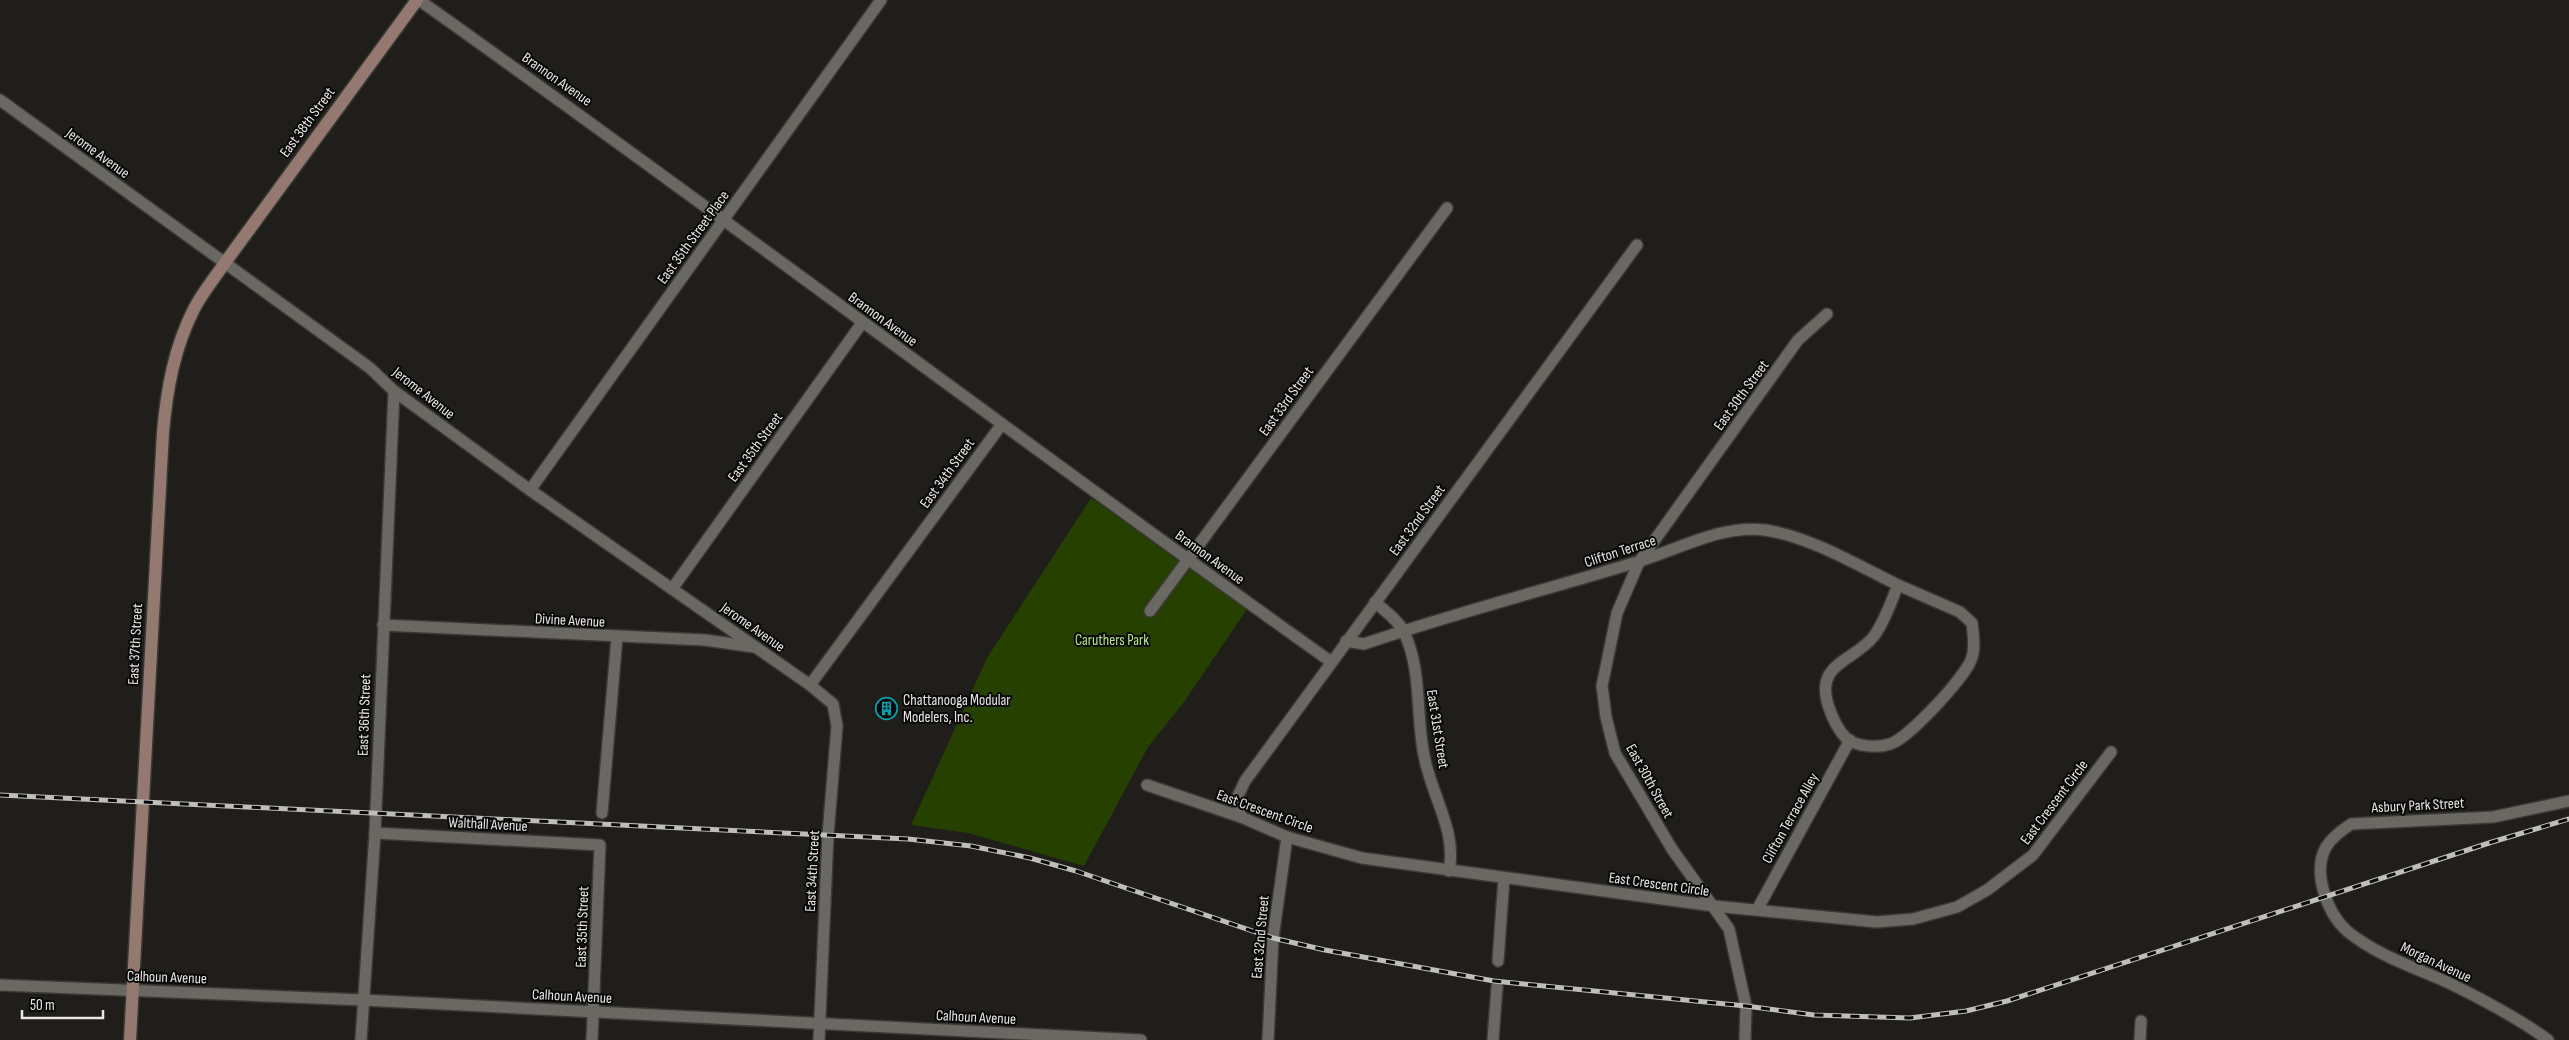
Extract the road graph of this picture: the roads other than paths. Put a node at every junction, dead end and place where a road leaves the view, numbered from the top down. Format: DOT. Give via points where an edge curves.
graph roads {
  1 [pos="418,0"];
  2 [pos="881,0"];
  3 [pos="0,100"];
  4 [pos="1447,208"];
  5 [pos="723,221"];
  6 [pos="1637,245"];
  7 [pos="224,264"];
  8 [pos="1827,314"];
  9 [pos="862,323"];
  10 [pos="394,391"];
  11 [pos="1002,424"];
  12 [pos="530,490"];
  13 [pos="1187,560"];
  14 [pos="1640,562"];
  15 [pos="1898,585"];
  16 [pos="672,589"];
  17 [pos="1375,602"];
  18 [pos="1150,611"];
  19 [pos="383,625"];
  20 [pos="1403,631"];
  21 [pos="617,637"];
  22 [pos="1346,641"];
  23 [pos="756,647"];
  24 [pos="1330,661"];
  25 [pos="810,685"];
  26 [pos="833,704"];
  27 [pos="1850,740"];
  28 [pos="2111,752"];
  29 [pos="1147,785"];
  30 [pos="2569,801"];
  31 [pos="602,813"];
  32 [pos="1241,817"];
  33 [pos="375,833"];
  34 [pos="1286,837"];
  35 [pos="600,845"];
  36 [pos="1450,871"];
  37 [pos="1504,878"];
  38 [pos="2326,896"];
  39 [pos="1714,906"];
  40 [pos="1757,910"];
  41 [pos="1498,961"];
  42 [pos="0,985"];
  43 [pos="1497,987"];
  44 [pos="133,991"];
  45 [pos="363,1000"];
  46 [pos="594,1012"];
  47 [pos="2141,1021"];
  48 [pos="820,1024"];
  49 [pos="130,1040"];
  50 [pos="361,1040"];
  51 [pos="592,1040"];
  52 [pos="819,1040"];
  53 [pos="1141,1040"];
  54 [pos="1268,1040"];
  55 [pos="1493,1040"];
  56 [pos="1745,1040"];
  57 [pos="2140,1040"];
  58 [pos="2548,1040"];
  1 -- 5 [label="street, Brannon Avenue" via="588,120"];
  1 -- 7 [label="main road, East 38th Street"];
  2 -- 5 [label="street, East 35th Street Place"];
  3 -- 7 [label="street, Jerome Avenue"];
  4 -- 13 [label="street, East 33rd Street"];
  5 -- 9 [label="street, Brannon Avenue"];
  5 -- 12 [label="street, East 35th Street Place"];
  6 -- 17 [label="street, East 32nd Street"];
  7 -- 10 [label="street, Jerome Avenue" via="370,368"];
  7 -- 44 [label="main road, East 37th Street" via="194,309 167,384"];
  8 -- 14 [label="street, East 30th Street" via="1798,340"];
  9 -- 11 [label="street, Brannon Avenue"];
  9 -- 16 [label="street, East 35th Street"];
  10 -- 12 [label="street, Jerome Avenue"];
  10 -- 19 [label="street, East 36th Street"];
  11 -- 13 [label="street, Brannon Avenue"];
  11 -- 25 [label="street, East 34th Street"];
  12 -- 16 [label="street, Jerome Avenue"];
  13 -- 18 [label="street, East 33rd Street"];
  13 -- 24 [label="street, Brannon Avenue"];
  14 -- 15 [label="street, Clifton Terrace" via="1707,537 1764,530 1791,536"];
  14 -- 20 [label="street, Clifton Terrace"];
  14 -- 39 [label="street, East 30th Street" via="1617,613 1608,647 1602,686 1606,717 1615,753 1638,795"];
  15 -- 27 [label="street" via="1884,620 1872,638 1830,670 1826,682 1825,696 1832,719"];
  15 -- 27 [label="street, Clifton Terrace" via="1960,612 1972,623 1972,660 1931,713 1891,744 1862,746"];
  16 -- 23 [label="street, Jerome Avenue"];
  17 -- 20 [label="street, East 31st Street"];
  17 -- 22 [label="street, East 32nd Street"];
  19 -- 21 [label="street, Divine Avenue"];
  19 -- 33 [label="street, East 36th Street"];
  20 -- 22 [label="street, Clifton Terrace" via="1364,644"];
  20 -- 36 [label="street, East 31st Street" via="1413,659 1425,760 1453,853"];
  21 -- 23 [label="street, Divine Avenue" via="705,640"];
  21 -- 31 [label="street"];
  22 -- 24 [label="street, East 32nd Street"];
  23 -- 25 [label="street, Jerome Avenue"];
  24 -- 32 [label="street, East 32nd Street" via="1245,781 1237,798"];
  25 -- 26 [label="street, Jerome Avenue"];
  26 -- 48 [label="street, East 34th Street" via="836,726"];
  27 -- 40 [label="street, Clifton Terrace Alley"];
  28 -- 40 [label="street, East Crescent Circle" via="2033,855 1957,907 1913,919 1877,922"];
  29 -- 32 [label="street, East Crescent Circle"];
  30 -- 38 [label="street, Asbury Park Street" via="2493,817 2351,824 2337,833 2326,847 2321,862"];
  32 -- 34 [label="street, East Crescent Circle"];
  33 -- 35 [label="street, Walthall Avenue"];
  33 -- 45 [label="street, East 36th Street"];
  34 -- 36 [label="street, East Crescent Circle" via="1362,858"];
  34 -- 54 [label="street, East 32nd Street" via="1273,938"];
  35 -- 46 [label="street, East 35th Street"];
  36 -- 37 [label="street, East Crescent Circle"];
  37 -- 39 [label="street, East Crescent Circle"];
  37 -- 41 [label="street"];
  38 -- 58 [label="street, Morgan Avenue" via="2340,923 2363,942 2386,956 2441,979"];
  39 -- 40 [label="street, East Crescent Circle"];
  39 -- 56 [label="street, East 30th Street" via="1729,929 1739,966 1746,1006"];
  42 -- 44 [label="street, Calhoun Avenue"];
  43 -- 55 [label="street"];
  44 -- 45 [label="street, Calhoun Avenue"];
  44 -- 49 [label="main road, East 37th Street"];
  45 -- 46 [label="street, Calhoun Avenue"];
  45 -- 50 [label="street, East 36th Street"];
  46 -- 48 [label="street, Calhoun Avenue"];
  46 -- 51 [label="street, East 35th Street"];
  47 -- 57 [label="street"];
  48 -- 52 [label="street, East 34th Street"];
  48 -- 53 [label="street, Calhoun Avenue"];
}
